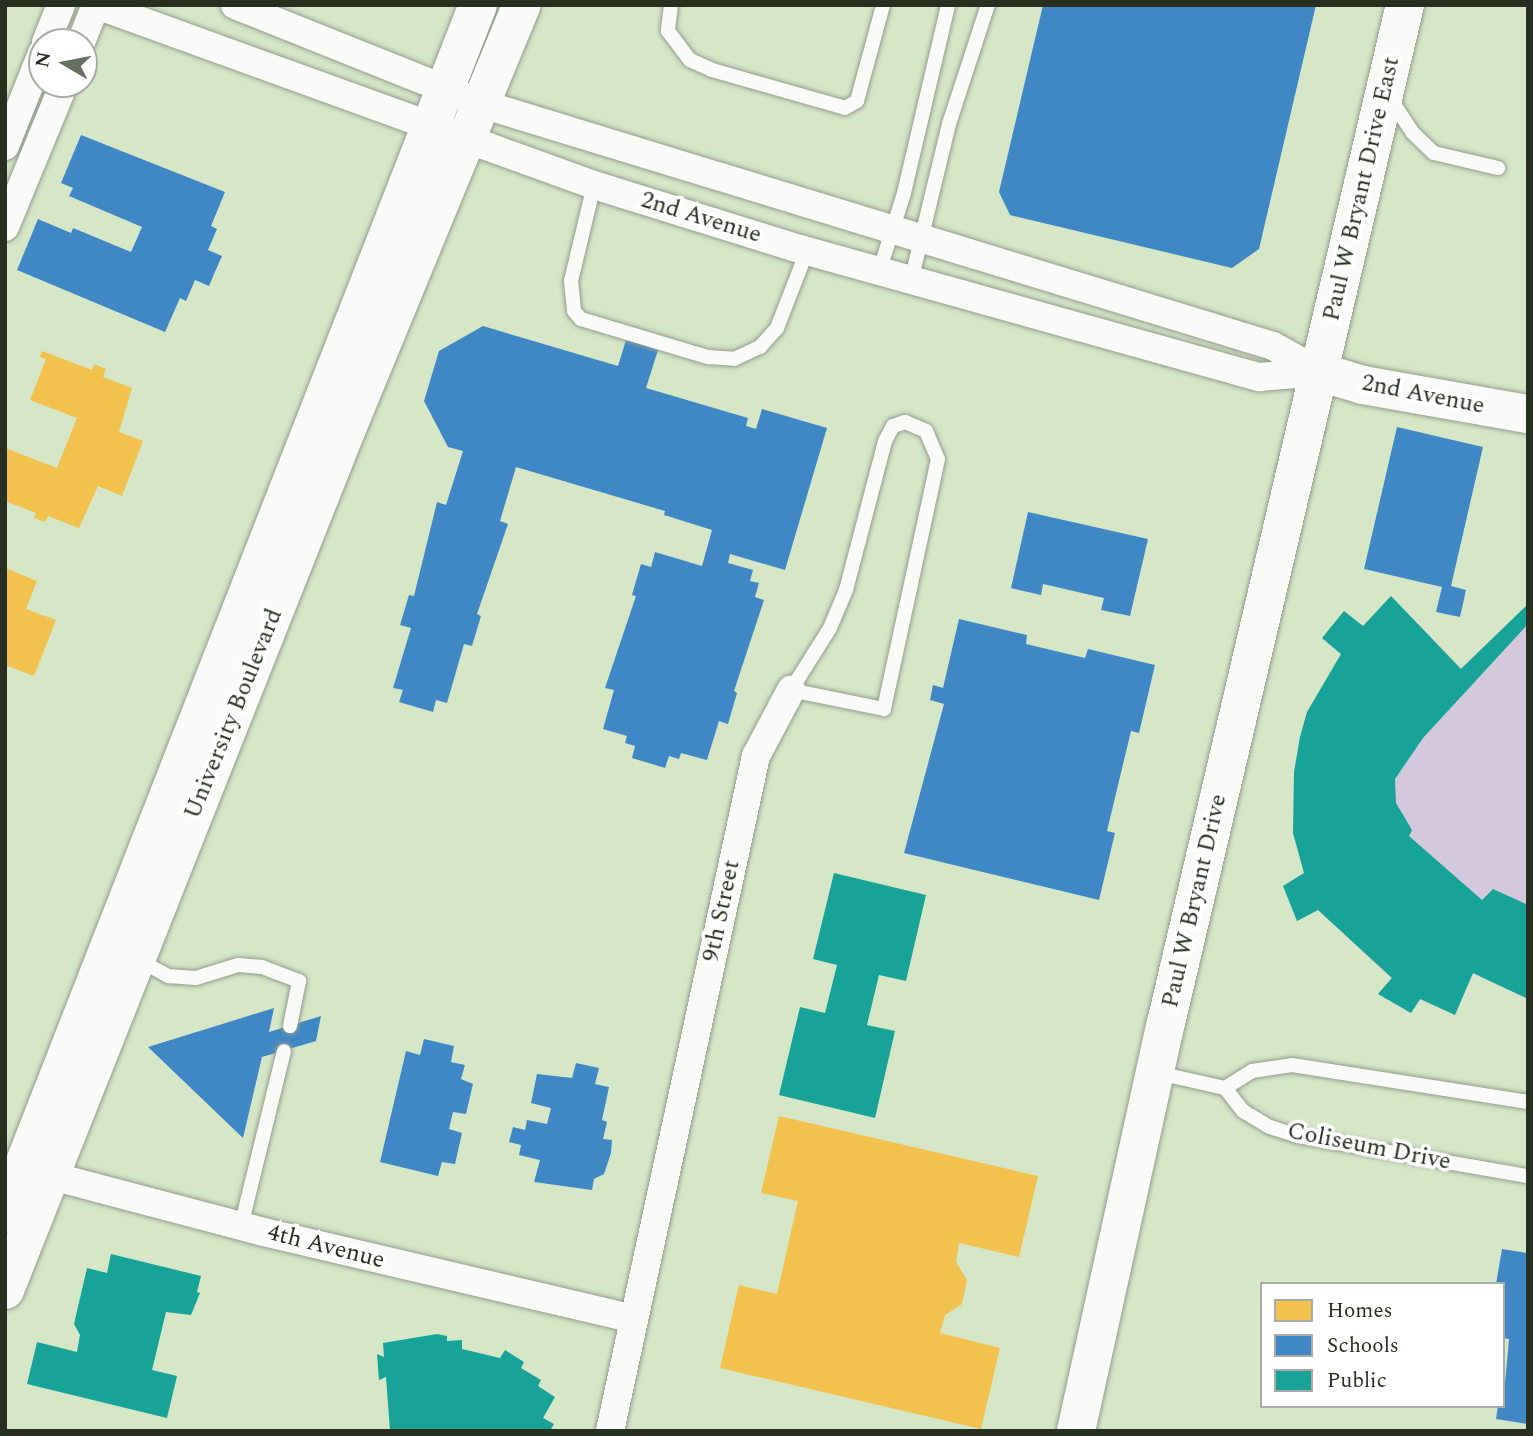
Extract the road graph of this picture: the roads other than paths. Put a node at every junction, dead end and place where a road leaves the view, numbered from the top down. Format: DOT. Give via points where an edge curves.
graph roads {
  1 [pos="61,5"];
  2 [pos="96,5"];
  3 [pos="235,5"];
  4 [pos="478,5"];
  5 [pos="522,5"];
  6 [pos="671,5"];
  7 [pos="883,5"];
  8 [pos="948,5"];
  9 [pos="988,5"];
  10 [pos="1405,5"];
  11 [pos="52,28"];
  12 [pos="87,28"];
  13 [pos="28,88"];
  14 [pos="443,89"];
  15 [pos="1385,90"];
  16 [pos="58,98"];
  17 [pos="482,104"];
  18 [pos="429,127"];
  19 [pos="465,139"];
  20 [pos="5,146"];
  21 [pos="1498,168"];
  22 [pos="594,185"];
  23 [pos="5,227"];
  24 [pos="892,229"];
  25 [pos="923,238"];
  26 [pos="807,251"];
  27 [pos="879,272"];
  28 [pos="911,281"];
  29 [pos="1320,372"];
  30 [pos="1528,414"];
  31 [pos="791,690"];
  32 [pos="143,941"];
  33 [pos="290,1026"];
  34 [pos="284,1051"];
  35 [pos="1156,1072"];
  36 [pos="1225,1088"];
  37 [pos="1528,1102"];
  38 [pos="36,1172"];
  39 [pos="1528,1176"];
  40 [pos="5,1213"];
  41 [pos="241,1226"];
  42 [pos="5,1290"];
  43 [pos="632,1318"];
  44 [pos="610,1431"];
  45 [pos="1076,1431"];
  1 -- 11 [label="street"];
  2 -- 12 [label="street"];
  2 -- 18 [label="street, 2nd Avenue"];
  3 -- 14 [label="street, 2nd Avenue"];
  4 -- 14 [label="main road, University Boulevard"];
  5 -- 17 [label="main road, University Boulevard"];
  6 -- 7 [label="lane" via="668,31 690,60 845,108 857,101"];
  8 -- 24 [label="lane"];
  9 -- 25 [label="lane" via="948,124"];
  10 -- 15 [label="main road, Paul W Bryant Drive East"];
  13 -- 20 [label="street"];
  14 -- 17 [label="street, 2nd Avenue"];
  14 -- 18 [label="main road, University Boulevard"];
  15 -- 21 [label="lane" via="1413,133 1434,153"];
  15 -- 29 [label="main road, Paul W Bryant Drive East"];
  16 -- 23 [label="street"];
  17 -- 19 [label="main road, University Boulevard"];
  17 -- 24 [label="street, 2nd Avenue"];
  18 -- 19 [label="street, 2nd Avenue"];
  18 -- 38 [label="main road, University Boulevard"];
  19 -- 22 [label="street, 2nd Avenue"];
  19 -- 32 [label="main road, University Boulevard"];
  22 -- 26 [label="street, 2nd Avenue"];
  22 -- 26 [label="lane" via="571,281 575,311 581,319 708,357 734,359 760,347 777,328"];
  24 -- 25 [label="street, 2nd Avenue"];
  24 -- 27 [label="lane"];
  25 -- 28 [label="lane"];
  25 -- 29 [label="street, 2nd Avenue" via="1272,346"];
  26 -- 27 [label="street, 2nd Avenue"];
  27 -- 28 [label="street, 2nd Avenue"];
  28 -- 29 [label="street, 2nd Avenue" via="1259,377"];
  29 -- 30 [label="main road, 2nd Avenue" via="1363,385"];
  29 -- 35 [label="main road, Paul W Bryant Drive"];
  31 -- 31 [label="lane, 9th Street" via="884,709 938,459 926,431 905,422 893,426 885,441 846,590 830,628"];
  31 -- 43 [label="street, 9th Street" via="755,757"];
  32 -- 33 [label="lane" via="150,966 168,976 196,978 238,965 262,967 299,981"];
  32 -- 38 [label="main road, University Boulevard"];
  34 -- 41 [label="lane"];
  35 -- 36 [label="lane"];
  35 -- 45 [label="main road, Paul W Bryant Drive"];
  36 -- 37 [label="lane" via="1252,1071 1292,1065"];
  36 -- 39 [label="lane, Coliseum Drive" via="1243,1111 1298,1136"];
  38 -- 40 [label="main road, University Boulevard"];
  38 -- 41 [label="street, 4th Avenue"];
  38 -- 42 [label="main road, University Boulevard"];
  41 -- 43 [label="street, 4th Avenue"];
  43 -- 44 [label="street, 9th Street"];
}
